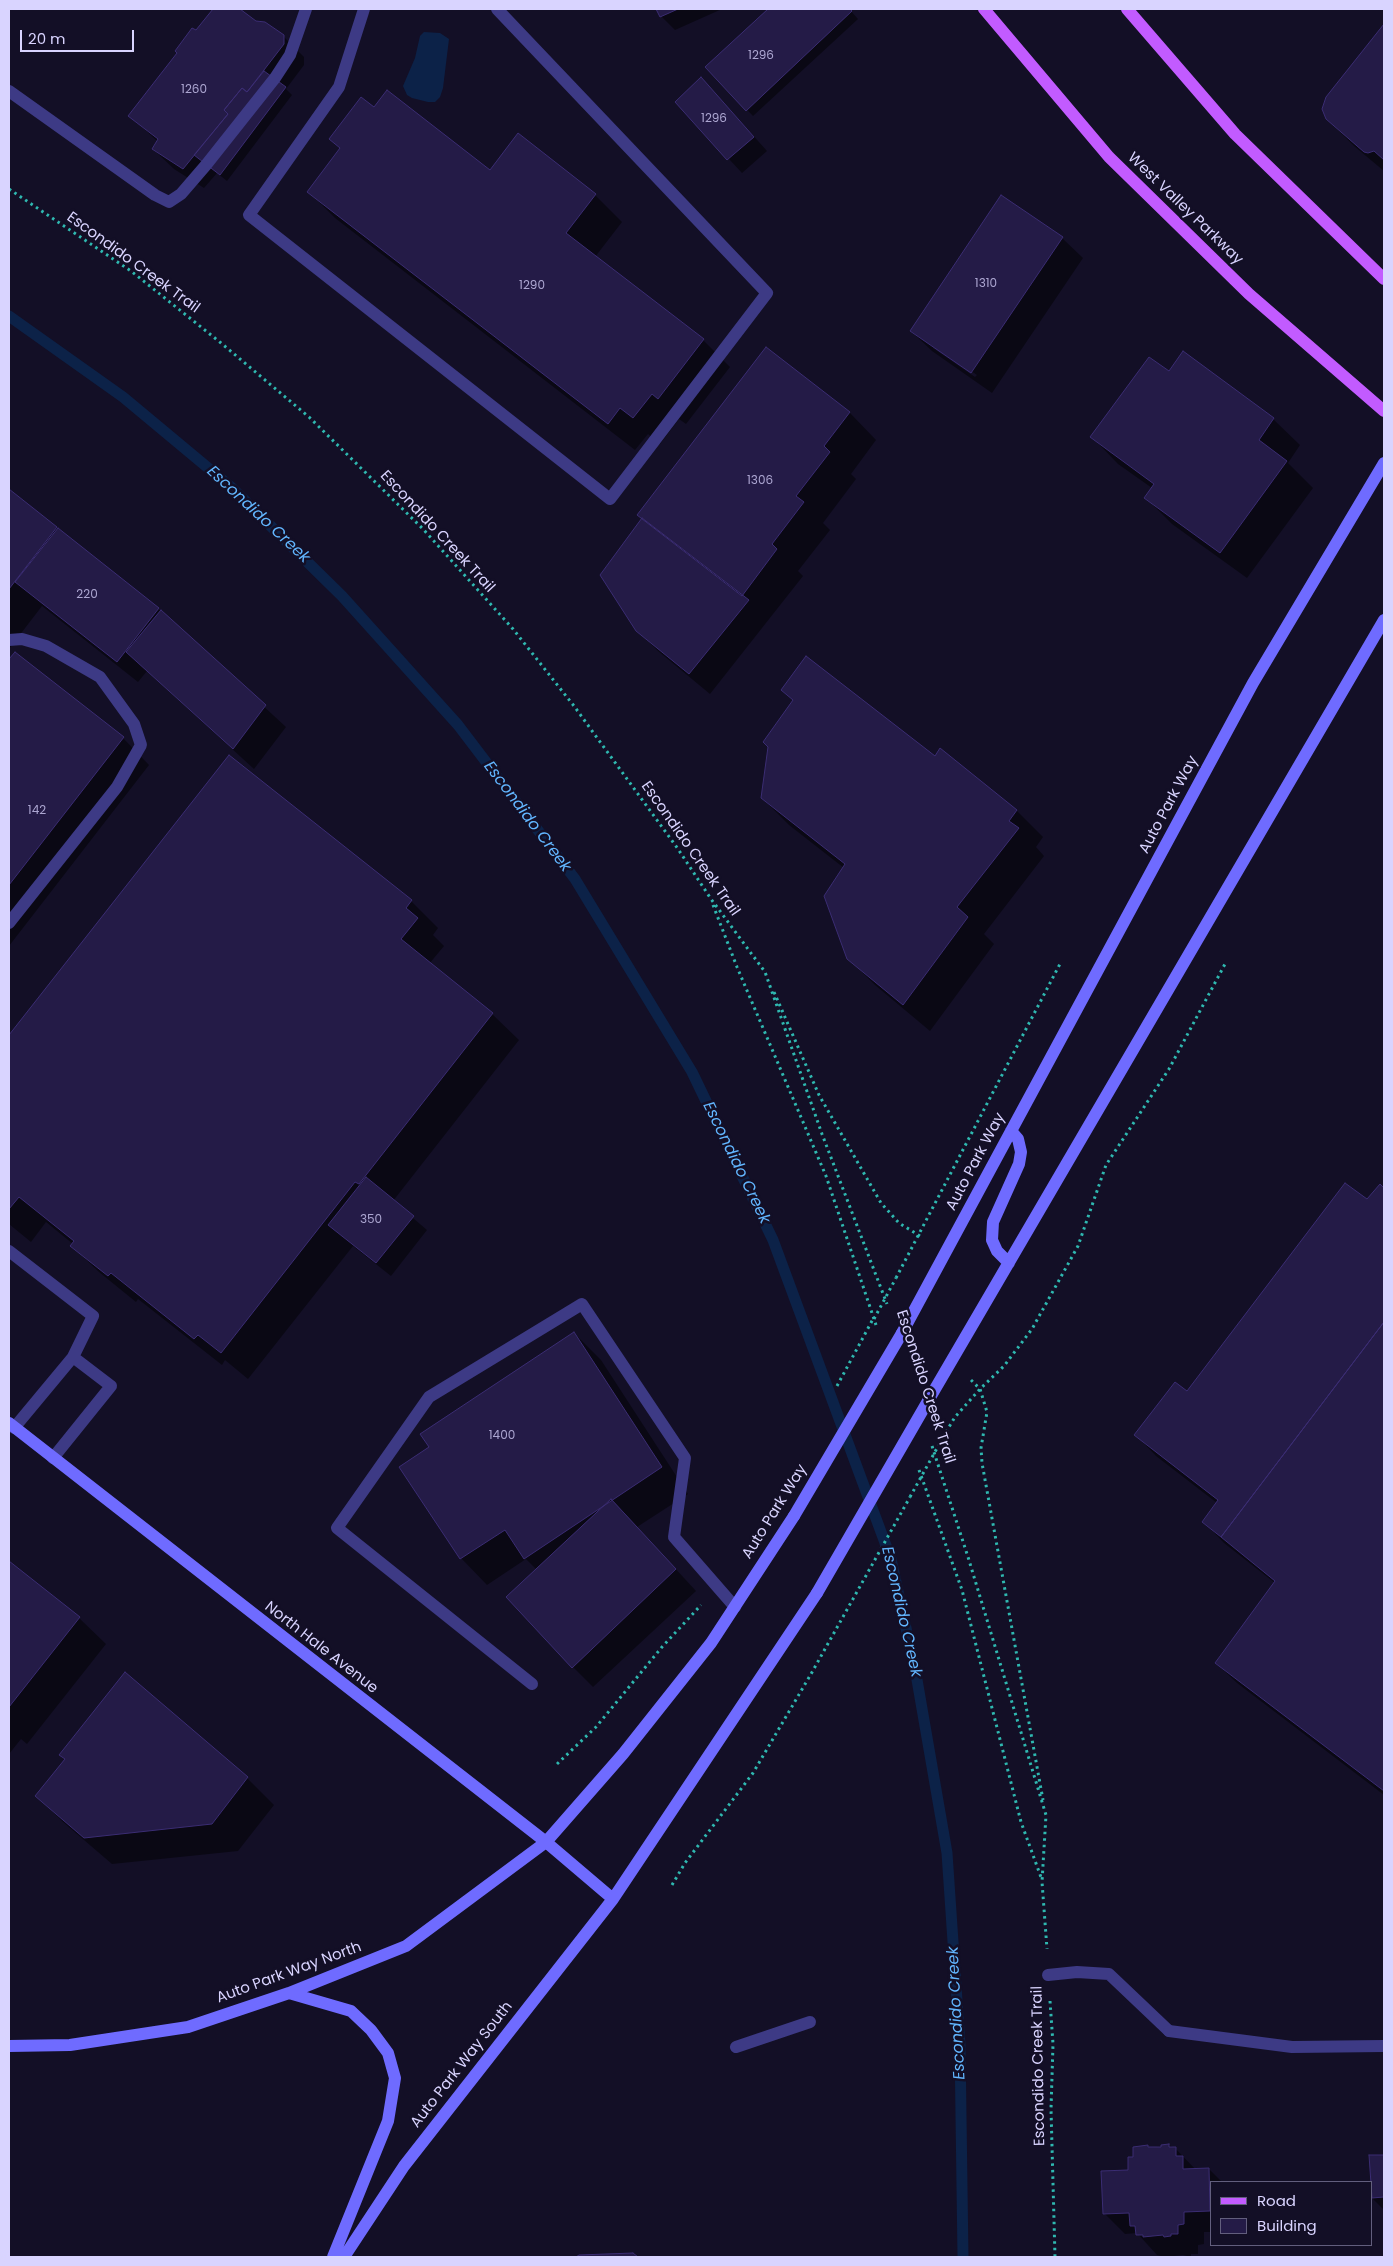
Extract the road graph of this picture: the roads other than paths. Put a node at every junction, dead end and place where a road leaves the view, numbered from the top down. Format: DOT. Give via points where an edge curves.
graph roads {
  1 [pos="306,9"];
  2 [pos="364,9"];
  3 [pos="497,9"];
  4 [pos="984,9"];
  5 [pos="1127,9"];
  6 [pos="9,91"];
  7 [pos="1384,279"];
  8 [pos="1384,411"];
  9 [pos="1384,463"];
  10 [pos="1384,620"];
  11 [pos="9,640"];
  12 [pos="9,924"];
  13 [pos="1011,1132"];
  14 [pos="9,1251"];
  15 [pos="1009,1263"];
  16 [pos="73,1357"];
  17 [pos="11,1425"];
  18 [pos="54,1458"];
  19 [pos="734,1607"];
  20 [pos="532,1684"];
  21 [pos="546,1842"];
  22 [pos="613,1899"];
  23 [pos="1048,1975"];
  24 [pos="289,1993"];
  25 [pos="810,2022"];
  26 [pos="9,2046"];
  27 [pos="1384,2046"];
  28 [pos="736,2047"];
  29 [pos="333,2257"];
  30 [pos="344,2257"];
  1 -- 6 [label="street" via="290,55 274,78 206,165 181,194 169,202"];
  2 -- 3 [label="street" via="339,87 249,214 610,498 767,293"];
  4 -- 8 [label="main road, West Valley Parkway" via="1109,158 1249,294"];
  5 -- 7 [label="main road" via="1235,134"];
  9 -- 13 [label="main road, Auto Park Way" via="1253,683"];
  10 -- 15 [label="main road"];
  11 -- 12 [label="street" via="22,639 46,646 100,677 134,724 141,745 117,787"];
  13 -- 15 [label="main road" via="1018,1139 1019,1164 993,1222 992,1240 997,1251"];
  13 -- 19 [label="main road, Auto Park Way, bridge" via="902,1332 794,1516"];
  14 -- 16 [label="street" via="93,1316"];
  15 -- 22 [label="main road, bridge" via="817,1593"];
  16 -- 17 [label="street"];
  16 -- 18 [label="street" via="111,1386"];
  17 -- 18 [label="main road, North Hale Avenue"];
  18 -- 21 [label="main road, North Hale Avenue"];
  19 -- 20 [label="street" via="674,1537 685,1458 582,1304 429,1397 336,1528"];
  19 -- 21 [label="main road, Auto Park Way" via="681,1682"];
  21 -- 22 [label="main road, North Hale Avenue"];
  21 -- 24 [label="main road, Auto Park Way North" via="406,1946"];
  22 -- 30 [label="main road, Auto Park Way South" via="404,2166"];
  23 -- 27 [label="street" via="1077,1972 1109,1974 1169,2031 1292,2047"];
  24 -- 26 [label="main road, Auto Park Way North" via="188,2027 70,2045"];
  24 -- 29 [label="main road" via="351,2011 388,2052 395,2078 388,2121"];
  25 -- 28 [label="street"];
}
